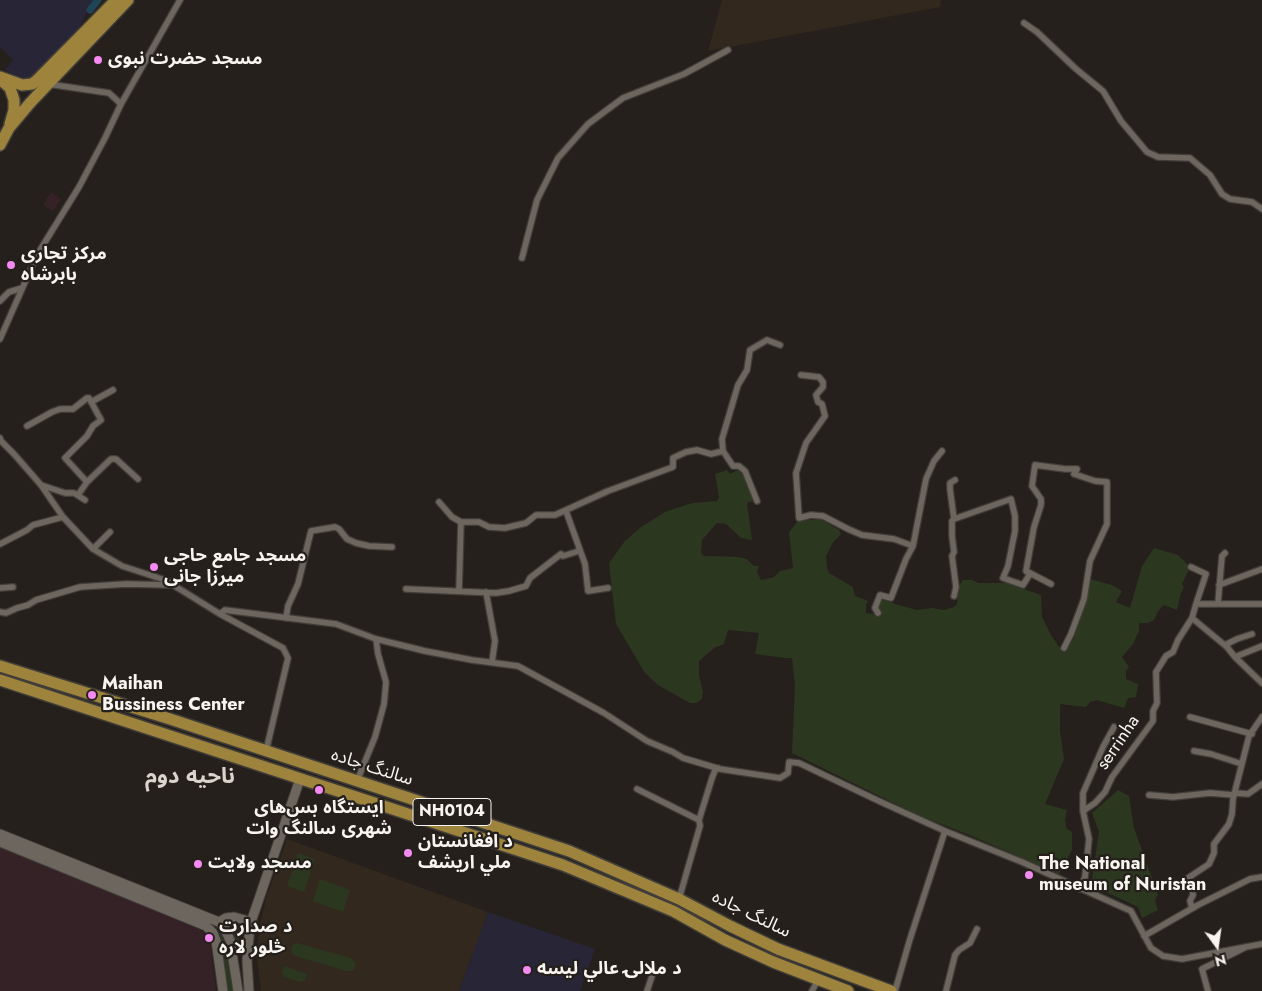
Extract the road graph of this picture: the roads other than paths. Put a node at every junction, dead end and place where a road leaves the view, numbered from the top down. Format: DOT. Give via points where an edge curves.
graph roads {
  1 [pos="116,0"];
  2 [pos="128,0"];
  3 [pos="180,0"];
  4 [pos="1024,23"];
  5 [pos="728,50"];
  6 [pos="0,78"];
  7 [pos="48,84"];
  8 [pos="120,104"];
  9 [pos="9,128"];
  10 [pos="0,145"];
  11 [pos="1262,209"];
  12 [pos="522,258"];
  13 [pos="22,288"];
  14 [pos="0,301"];
  15 [pos="0,339"];
  16 [pos="780,345"];
  17 [pos="800,374"];
  18 [pos="113,390"];
  19 [pos="91,402"];
  20 [pos="27,426"];
  21 [pos="0,440"];
  22 [pos="724,451"];
  23 [pos="942,451"];
  24 [pos="138,479"];
  25 [pos="955,480"];
  26 [pos="88,482"];
  27 [pos="41,485"];
  28 [pos="78,495"];
  29 [pos="85,500"];
  30 [pos="757,501"];
  31 [pos="440,502"];
  32 [pos="566,511"];
  33 [pos="63,517"];
  34 [pos="954,519"];
  35 [pos="461,522"];
  36 [pos="110,532"];
  37 [pos="0,544"];
  38 [pos="913,546"];
  39 [pos="392,547"];
  40 [pos="93,549"];
  41 [pos="579,551"];
  42 [pos="1225,553"];
  43 [pos="1191,567"];
  44 [pos="1262,569"];
  45 [pos="1026,571"];
  46 [pos="1050,584"];
  47 [pos="1219,584"];
  48 [pos="172,585"];
  49 [pos="13,586"];
  50 [pos="0,588"];
  51 [pos="608,588"];
  52 [pos="406,589"];
  53 [pos="459,592"];
  54 [pos="486,592"];
  55 [pos="954,596"];
  56 [pos="1218,603"];
  57 [pos="1196,604"];
  58 [pos="1262,604"];
  59 [pos="0,612"];
  60 [pos="878,613"];
  61 [pos="220,614"];
  62 [pos="286,618"];
  63 [pos="1192,618"];
  64 [pos="1252,634"];
  65 [pos="376,639"];
  66 [pos="1227,646"];
  67 [pos="1262,646"];
  68 [pos="1064,648"];
  69 [pos="1235,657"];
  70 [pos="492,662"];
  71 [pos="0,666"];
  72 [pos="0,680"];
  73 [pos="1262,683"];
  74 [pos="1190,717"];
  75 [pos="1262,717"];
  76 [pos="1114,727"];
  77 [pos="1252,734"];
  78 [pos="1194,751"];
  79 [pos="266,752"];
  80 [pos="1242,764"];
  81 [pos="720,769"];
  82 [pos="300,779"];
  83 [pos="357,781"];
  84 [pos="1262,784"];
  85 [pos="637,789"];
  86 [pos="1235,794"];
  87 [pos="1148,795"];
  88 [pos="1083,812"];
  89 [pos="466,817"];
  90 [pos="699,820"];
  91 [pos="945,831"];
  92 [pos="462,832"];
  93 [pos="0,834"];
  94 [pos="0,842"];
  95 [pos="1262,877"];
  96 [pos="1080,889"];
  97 [pos="679,899"];
  98 [pos="1192,908"];
  99 [pos="219,922"];
  100 [pos="250,925"];
  101 [pos="976,929"];
  102 [pos="1144,936"];
  103 [pos="1262,944"];
  104 [pos="1248,946"];
  105 [pos="652,976"];
  106 [pos="818,980"];
  107 [pos="223,991"];
  108 [pos="238,991"];
  109 [pos="249,991"];
  110 [pos="647,991"];
  111 [pos="812,991"];
  112 [pos="848,991"];
  113 [pos="893,991"];
  114 [pos="946,991"];
  115 [pos="1208,991"];
  1 -- 6 [label="highway" via="32,84 22,86"];
  2 -- 7 [label="highway"];
  3 -- 8 [label="street"];
  4 -- 11 [label="street" via="1103,91 1121,121 1147,152 1158,157 1190,158 1210,175 1222,194 1230,199 1252,202"];
  5 -- 12 [label="street" via="684,74 623,98 588,124 558,158 537,200"];
  6 -- 9 [label="highway" via="10,88 14,100"];
  7 -- 8 [label="street" via="109,93"];
  7 -- 9 [label="highway"];
  8 -- 13 [label="street" via="79,187 41,249"];
  9 -- 10 [label="highway"];
  13 -- 14 [label="street" via="9,292"];
  13 -- 15 [label="street"];
  16 -- 22 [label="street" via="767,340 750,350 748,370 738,385 722,439"];
  17 -- 38 [label="street" via="819,377 823,382 816,395 825,416 806,444 796,473 799,518 823,516 862,535 894,539"];
  18 -- 19 [label="street"];
  19 -- 20 [label="street" via="87,398 73,409 52,412"];
  19 -- 26 [label="street" via="101,420 65,458"];
  21 -- 27 [label="street"];
  22 -- 30 [label="street" via="733,466 745,471"];
  22 -- 32 [label="street" via="711,454 697,450 686,452 673,458 673,467 608,490"];
  23 -- 38 [label="street" via="926,479"];
  24 -- 26 [label="street" via="114,458"];
  25 -- 34 [label="street" via="950,483"];
  26 -- 28 [label="street"];
  27 -- 28 [label="street"];
  27 -- 33 [label="street"];
  28 -- 29 [label="street"];
  31 -- 35 [label="street" via="452,517"];
  32 -- 35 [label="street" via="555,515 536,515 526,523 505,528"];
  32 -- 41 [label="street"];
  33 -- 37 [label="street" via="33,525"];
  33 -- 40 [label="street"];
  34 -- 45 [label="street" via="1011,498 1015,531 1003,578 1023,585 1030,574"];
  34 -- 55 [label="street"];
  35 -- 53 [label="street"];
  36 -- 40 [label="street"];
  38 -- 60 [label="street" via="891,598 880,595 875,608"];
  39 -- 62 [label="street" via="356,543 335,527 311,531"];
  40 -- 48 [label="street" via="122,566 151,574"];
  41 -- 51 [label="street" via="585,564 588,591"];
  41 -- 54 [label="street" via="561,554 530,578 526,586"];
  42 -- 47 [label="street"];
  43 -- 57 [label="street, serrinha" via="1206,574"];
  44 -- 47 [label="street"];
  45 -- 46 [label="street"];
  45 -- 68 [label="street" via="1041,505 1041,499 1032,486 1035,465 1077,469 1074,474 1108,482 1108,524 1090,560 1084,599"];
  47 -- 56 [label="street"];
  48 -- 59 [label="street" via="80,587 6,613"];
  48 -- 61 [label="street"];
  49 -- 50 [label="street"];
  52 -- 53 [label="street"];
  53 -- 54 [label="street"];
  54 -- 70 [label="street" via="495,641"];
  56 -- 57 [label="street"];
  56 -- 58 [label="street"];
  57 -- 63 [label="street, serrinha"];
  61 -- 62 [label="street" via="225,610"];
  61 -- 79 [label="street" via="287,653"];
  62 -- 65 [label="street" via="336,624"];
  63 -- 66 [label="street"];
  63 -- 88 [label="street, serrinha" via="1173,652 1166,656 1156,672 1157,703 1153,721 1105,792"];
  64 -- 66 [label="street"];
  65 -- 70 [label="street"];
  65 -- 83 [label="street" via="386,682 384,704"];
  66 -- 69 [label="street"];
  67 -- 69 [label="street"];
  69 -- 73 [label="street"];
  70 -- 81 [label="street" via="518,666 604,713 647,741 683,758"];
  71 -- 79 [label="highway, سالنگ جاده / NH0104"];
  72 -- 82 [label="highway, سالنگ جاده / NH0104"];
  74 -- 77 [label="street"];
  75 -- 77 [label="street"];
  76 -- 88 [label="street" via="1083,793"];
  77 -- 80 [label="street"];
  78 -- 80 [label="street"];
  79 -- 83 [label="highway, سالنگ جاده / NH0104"];
  80 -- 86 [label="street"];
  81 -- 90 [label="street" via="716,768"];
  81 -- 91 [label="street" via="780,778 788,774 788,762 799,763"];
  82 -- 92 [label="highway, سالنگ جاده / NH0104"];
  82 -- 100 [label="main road"];
  83 -- 89 [label="highway, سالنگ جاده / NH0104"];
  84 -- 86 [label="street" via="1248,794"];
  85 -- 90 [label="street"];
  86 -- 87 [label="street"];
  86 -- 98 [label="street" via="1231,819 1214,844 1209,864 1188,878 1192,887"];
  88 -- 96 [label="street" via="1089,839 1085,877"];
  89 -- 92 [label="highway"];
  89 -- 97 [label="highway, سالنگ جاده / NH0104" via="569,851"];
  90 -- 97 [label="street"];
  91 -- 96 [label="street"];
  91 -- 113 [label="street"];
  92 -- 106 [label="highway, سالنگ جاده / NH0104" via="563,865 673,911 725,940"];
  93 -- 99 [label="main road"];
  94 -- 107 [label="main road" via="206,926 216,941"];
  95 -- 98 [label="street" via="1250,879"];
  96 -- 102 [label="street" via="1130,911"];
  97 -- 113 [label="highway, سالنگ جاده / NH0104" via="778,949"];
  98 -- 102 [label="street"];
  99 -- 100 [label="main road" via="234,917 246,920"];
  99 -- 108 [label="main road" via="230,940"];
  100 -- 109 [label="main road" via="246,961"];
  101 -- 114 [label="street" via="970,943 955,955"];
  102 -- 104 [label="street" via="1151,948 1163,956 1182,959"];
  103 -- 104 [label="street"];
  104 -- 115 [label="street" via="1202,969"];
  105 -- 110 [label="street"];
  106 -- 111 [label="street"];
  106 -- 112 [label="highway, سالنگ جاده / NH0104"];
}
